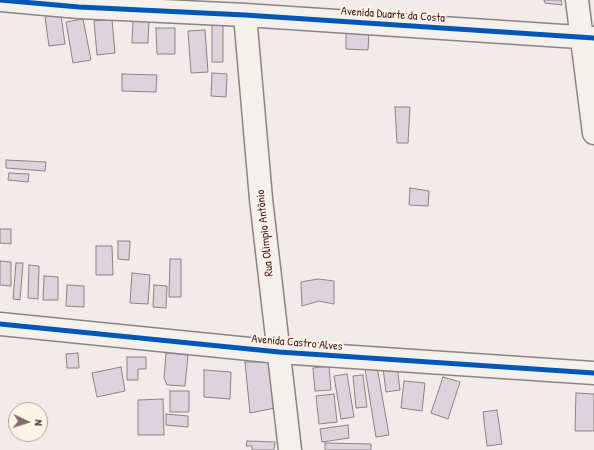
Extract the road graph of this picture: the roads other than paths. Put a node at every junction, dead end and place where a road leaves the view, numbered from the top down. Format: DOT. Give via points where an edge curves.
graph roads {
  1 [pos="0,0"];
  2 [pos="576,0"];
  3 [pos="245,15"];
  4 [pos="588,37"];
  5 [pos="594,133"];
  6 [pos="0,324"];
  7 [pos="279,352"];
  8 [pos="594,373"];
  9 [pos="290,450"];
  1 -- 3 [label="street, Avenida Duarte da Costa" via="79,7"];
  2 -- 4 [label="street"];
  3 -- 4 [label="street, Avenida Duarte da Costa"];
  3 -- 7 [label="street, Rua Olimpio Antônio" via="261,199"];
  4 -- 5 [label="street"];
  6 -- 7 [label="street, Avenida Castro Alves"];
  7 -- 8 [label="street, Avenida Castro Alves"];
  7 -- 9 [label="street, Rua Olimpio Antônio"];
}
